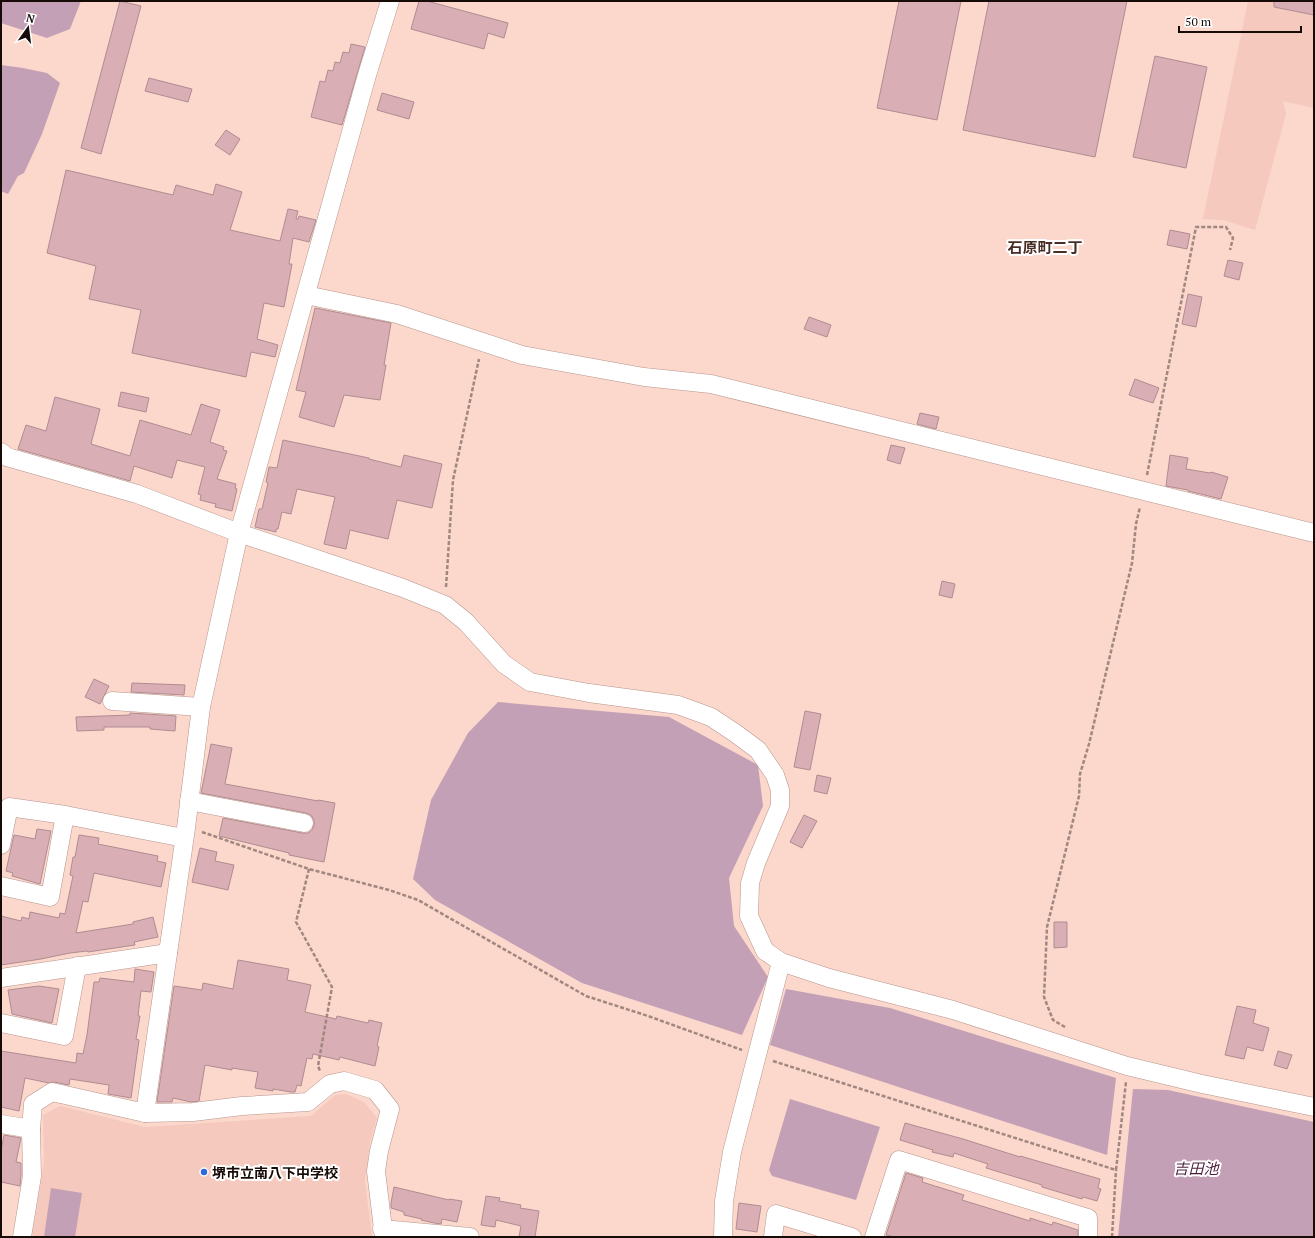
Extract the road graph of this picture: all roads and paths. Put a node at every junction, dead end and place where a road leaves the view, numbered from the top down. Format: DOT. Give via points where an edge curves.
graph roads {
  1 [pos="390,1"];
  2 [pos="1230,250"];
  3 [pos="306,296"];
  4 [pos="483,343"];
  5 [pos="1,452"];
  6 [pos="1144,490"];
  7 [pos="239,533"];
  8 [pos="1314,533"];
  9 [pos="445,605"];
  10 [pos="112,701"];
  11 [pos="201,707"];
  12 [pos="189,801"];
  13 [pos="65,815"];
  14 [pos="304,824"];
  15 [pos="185,833"];
  16 [pos="1,845"];
  17 [pos="309,868"];
  18 [pos="1,886"];
  19 [pos="168,953"];
  20 [pos="782,962"];
  21 [pos="77,966"];
  22 [pos="1,978"];
  23 [pos="1044,997"];
  24 [pos="1,1023"];
  25 [pos="758,1056"];
  26 [pos="1127,1066"];
  27 [pos="324,1089"];
  28 [pos="1314,1106"];
  29 [pos="145,1113"];
  30 [pos="1,1124"];
  31 [pos="32,1129"];
  32 [pos="1116,1170"];
  33 [pos="383,1233"];
  34 [pos="22,1237"];
  35 [pos="470,1237"];
  36 [pos="723,1237"];
  37 [pos="773,1237"];
  38 [pos="852,1237"];
  39 [pos="874,1237"];
  40 [pos="1088,1237"];
  41 [pos="1112,1237"];
  1 -- 3 [label="street"];
  2 -- 6 [label="path" via="1233,238 1226,227 1196,228"];
  3 -- 4 [label="street" via="397,314"];
  3 -- 7 [label="street"];
  4 -- 6 [label="street" via="522,355 644,377 711,384 984,453"];
  4 -- 9 [label="path" via="453,480"];
  5 -- 7 [label="street" via="7,457 137,494"];
  6 -- 8 [label="street"];
  6 -- 23 [label="path" via="1136,524 1132,563 1080,774 1079,796 1047,927"];
  7 -- 9 [label="street" via="403,588"];
  7 -- 11 [label="street"];
  9 -- 20 [label="street" via="466,622 504,664 530,682 678,706 710,717 758,750 775,775 780,790 780,806 750,883 749,916 765,951"];
  10 -- 11 [label="street"];
  11 -- 12 [label="street"];
  12 -- 14 [label="street"];
  12 -- 15 [label="street"];
  13 -- 15 [label="street"];
  13 -- 16 [label="street" via="9,807"];
  13 -- 18 [label="street" via="50,897"];
  15 -- 17 [label="path" via="219,837"];
  15 -- 19 [label="street"];
  17 -- 25 [label="path" via="418,900 586,996"];
  17 -- 27 [label="path" via="296,922 332,987 318,1066"];
  19 -- 21 [label="street"];
  19 -- 29 [label="street"];
  20 -- 25 [label="street"];
  20 -- 26 [label="street" via="830,978 953,1010"];
  21 -- 22 [label="street"];
  21 -- 24 [label="street" via="64,1036"];
  25 -- 32 [label="path"];
  25 -- 36 [label="street" via="732,1152 724,1202"];
  26 -- 28 [label="street"];
  26 -- 32 [label="path"];
  27 -- 29 [label="street" via="308,1102 193,1112"];
  27 -- 33 [label="street" via="330,1084 344,1081 352,1083 375,1090 390,1109 376,1171"];
  29 -- 31 [label="street" via="52,1092 33,1104"];
  30 -- 31 [label="street"];
  31 -- 34 [label="street" via="32,1176"];
  32 -- 41 [label="path"];
  33 -- 35 [label="street"];
  37 -- 38 [label="street" via="776,1214"];
  39 -- 40 [label="street" via="899,1160 1088,1218"];
}
